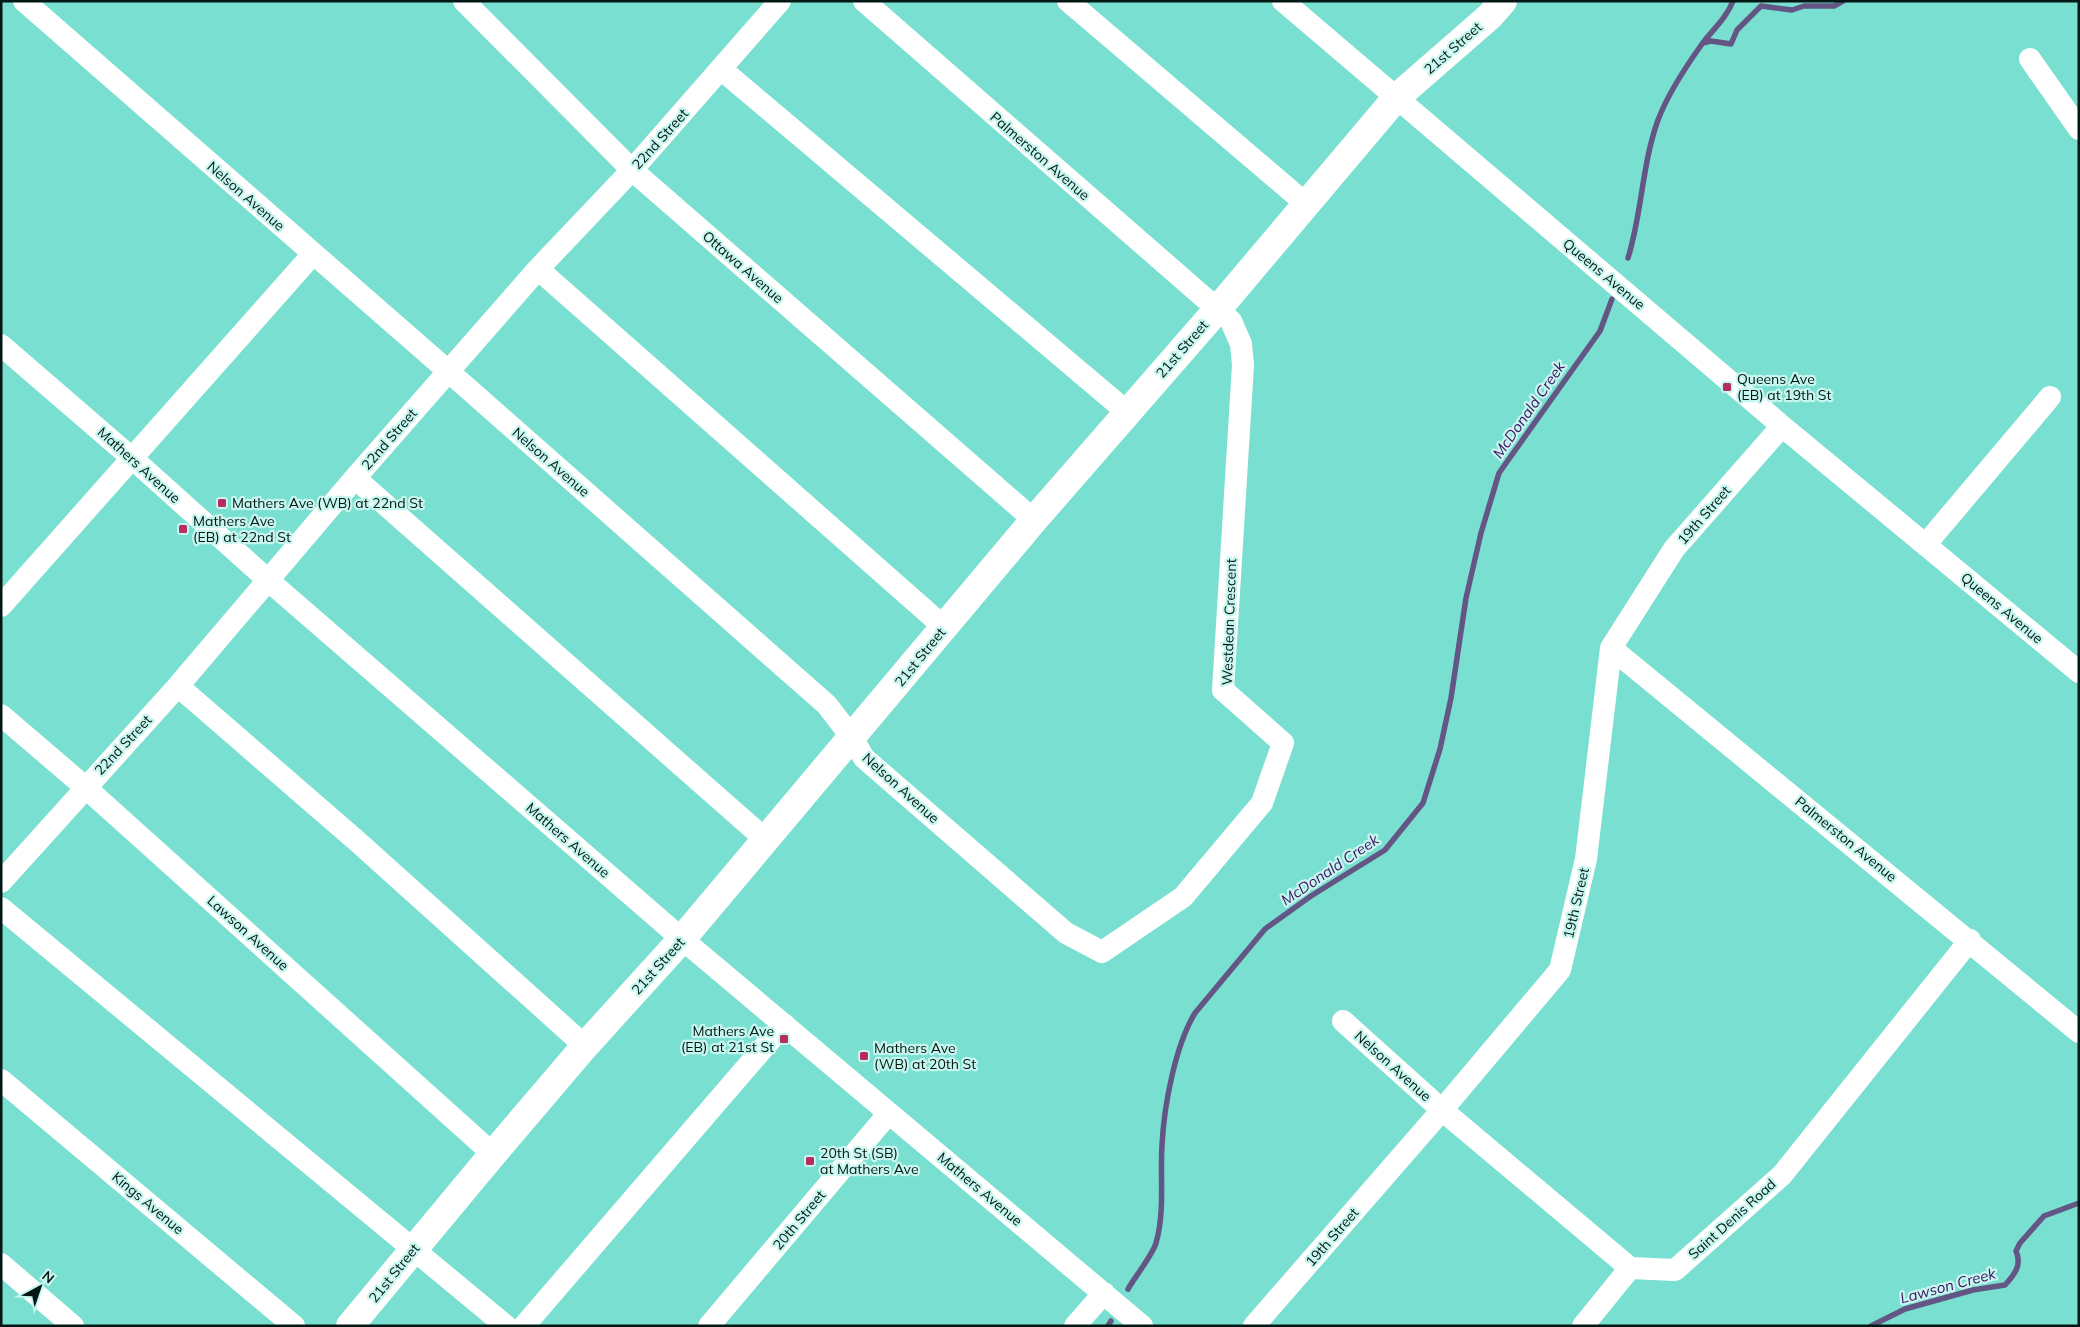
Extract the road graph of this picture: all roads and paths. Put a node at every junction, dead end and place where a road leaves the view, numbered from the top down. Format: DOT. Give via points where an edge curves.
graph roads {
  1 [pos="24,1"];
  2 [pos="464,1"];
  3 [pos="780,1"];
  4 [pos="864,1"];
  5 [pos="1068,1"];
  6 [pos="1283,1"];
  7 [pos="1503,1"];
  8 [pos="2030,59"];
  9 [pos="721,69"];
  10 [pos="1396,98"];
  11 [pos="2079,129"];
  12 [pos="632,170"];
  13 [pos="1305,203"];
  14 [pos="313,254"];
  15 [pos="538,269"];
  16 [pos="1217,310"];
  17 [pos="1,345"];
  18 [pos="448,371"];
  19 [pos="2050,396"];
  20 [pos="1127,412"];
  21 [pos="1782,426"];
  22 [pos="133,458"];
  23 [pos="355,478"];
  24 [pos="1034,520"];
  25 [pos="1926,544"];
  26 [pos="269,581"];
  27 [pos="1,606"];
  28 [pos="944,627"];
  29 [pos="1611,648"];
  30 [pos="2079,672"];
  31 [pos="178,686"];
  32 [pos="1,714"];
  33 [pos="853,739"];
  34 [pos="85,787"];
  35 [pos="766,840"];
  36 [pos="1,882"];
  37 [pos="1,908"];
  38 [pos="1066,933"];
  39 [pos="682,939"];
  40 [pos="1970,940"];
  41 [pos="1343,1021"];
  42 [pos="784,1024"];
  43 [pos="2079,1032"];
  44 [pos="585,1046"];
  45 [pos="1,1080"];
  46 [pos="1442,1110"];
  47 [pos="889,1114"];
  48 [pos="493,1154"];
  49 [pos="413,1248"];
  50 [pos="1,1264"];
  51 [pos="1630,1268"];
  52 [pos="1104,1293"];
  53 [pos="73,1326"];
  54 [pos="294,1326"];
  55 [pos="350,1326"];
  56 [pos="506,1326"];
  57 [pos="524,1326"];
  58 [pos="709,1326"];
  59 [pos="1075,1326"];
  60 [pos="1142,1326"];
  61 [pos="1254,1326"];
  62 [pos="1583,1326"];
  1 -- 14 [label="street, Nelson Avenue"];
  2 -- 12 [label="street, Ottawa Avenue"];
  3 -- 9 [label="street, 22nd Street"];
  4 -- 16 [label="street, Palmerston Avenue"];
  5 -- 13 [label="street"];
  6 -- 10 [label="street, Queens Avenue"];
  7 -- 10 [label="main road, 21st Street"];
  8 -- 11 [label="street"];
  9 -- 12 [label="street, 22nd Street"];
  9 -- 20 [label="street"];
  10 -- 13 [label="main road, 21st Street"];
  10 -- 21 [label="street, Queens Avenue"];
  12 -- 15 [label="street, 22nd Street"];
  12 -- 24 [label="street, Ottawa Avenue"];
  13 -- 16 [label="main road, 21st Street"];
  14 -- 18 [label="street, Nelson Avenue"];
  14 -- 22 [label="street"];
  15 -- 18 [label="street, 22nd Street"];
  15 -- 28 [label="street"];
  16 -- 20 [label="main road, 21st Street"];
  16 -- 38 [label="street, Westdean Crescent" via="1230,321 1241,344 1243,365 1223,690 1284,743 1262,803 1183,897 1102,952"];
  17 -- 22 [label="street, Mathers Avenue"];
  18 -- 23 [label="street, 22nd Street"];
  18 -- 33 [label="street, Nelson Avenue" via="826,705"];
  19 -- 25 [label="street"];
  20 -- 24 [label="main road, 21st Street"];
  21 -- 25 [label="street, Queens Avenue"];
  21 -- 29 [label="street, 19th Street" via="1674,549"];
  22 -- 26 [label="street, Mathers Avenue"];
  22 -- 27 [label="street"];
  23 -- 26 [label="street, 22nd Street"];
  23 -- 35 [label="street"];
  24 -- 28 [label="main road, 21st Street"];
  25 -- 30 [label="street, Queens Avenue"];
  26 -- 31 [label="street, 22nd Street"];
  26 -- 39 [label="street, Mathers Avenue"];
  28 -- 33 [label="main road, 21st Street"];
  29 -- 40 [label="street, Palmerston Avenue"];
  29 -- 46 [label="street, 19th Street" via="1586,859 1560,970"];
  31 -- 34 [label="street, 22nd Street"];
  31 -- 44 [label="street"];
  32 -- 34 [label="street, Lawson Avenue"];
  33 -- 35 [label="main road, 21st Street"];
  33 -- 38 [label="street, Nelson Avenue" via="864,758"];
  34 -- 36 [label="street, 22nd Street"];
  34 -- 48 [label="street, Lawson Avenue"];
  35 -- 39 [label="main road, 21st Street"];
  37 -- 49 [label="street"];
  39 -- 42 [label="street, Mathers Avenue"];
  39 -- 44 [label="main road, 21st Street"];
  40 -- 43 [label="street, Palmerston Avenue"];
  40 -- 51 [label="street, Saint Denis Road" via="1782,1175 1675,1270"];
  41 -- 46 [label="street, Nelson Avenue"];
  42 -- 47 [label="street, Mathers Avenue"];
  42 -- 57 [label="street"];
  44 -- 48 [label="main road, 21st Street"];
  45 -- 54 [label="street, Kings Avenue"];
  46 -- 51 [label="street"];
  46 -- 61 [label="street, 19th Street"];
  47 -- 52 [label="street, Mathers Avenue"];
  47 -- 58 [label="street, 20th Street"];
  48 -- 49 [label="main road, 21st Street"];
  49 -- 55 [label="main road, 21st Street"];
  49 -- 56 [label="street"];
  50 -- 53 [label="street"];
  51 -- 62 [label="street"];
  52 -- 59 [label="street"];
  52 -- 60 [label="street, Mathers Avenue"];
}
